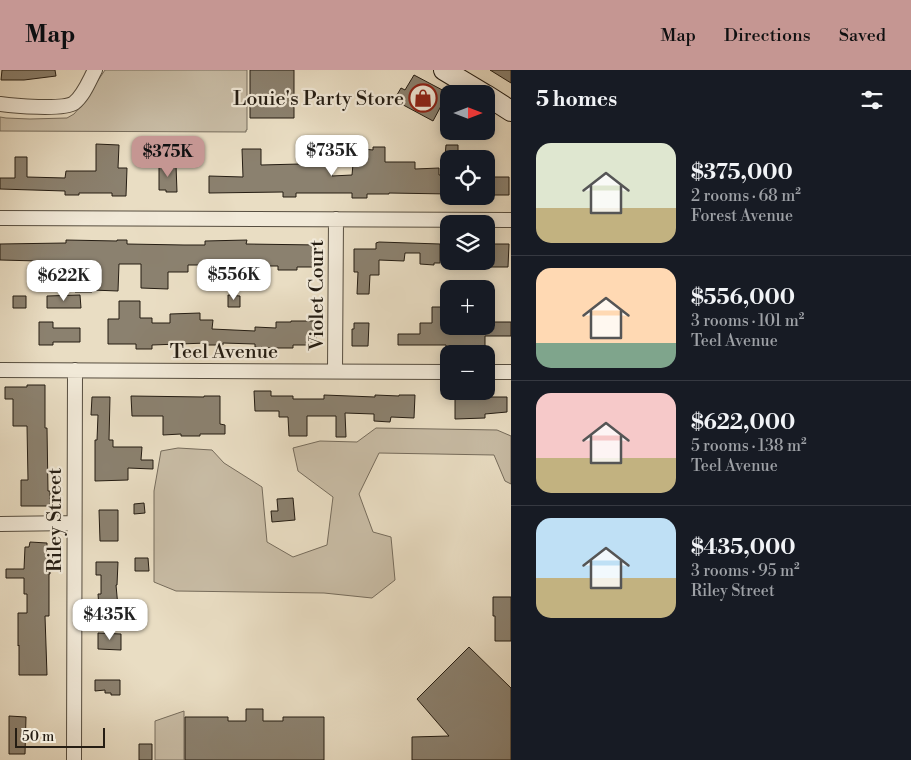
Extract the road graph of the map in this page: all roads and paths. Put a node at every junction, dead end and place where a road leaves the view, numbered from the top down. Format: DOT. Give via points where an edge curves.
graph roads {
  1 [pos="95,70"];
  2 [pos="444,70"];
  3 [pos="469,85"];
  4 [pos="495,101"];
  5 [pos="0,104"];
  6 [pos="511,111"];
  7 [pos="0,218"];
  8 [pos="336,219"];
  9 [pos="511,220"];
  10 [pos="0,370"];
  11 [pos="75,370"];
  12 [pos="335,371"];
  13 [pos="440,372"];
  14 [pos="495,372"];
  15 [pos="511,372"];
  16 [pos="74,523"];
  17 [pos="0,524"];
  18 [pos="74,760"];
  1 -- 5 [label="street" via="73,104 60,107"];
  2 -- 3 [label="street"];
  4 -- 6 [label="street"];
  7 -- 8 [label="street"];
  8 -- 9 [label="street"];
  8 -- 12 [label="street, Violet Court"];
  10 -- 11 [label="street, Teel Avenue"];
  11 -- 12 [label="street, Teel Avenue"];
  11 -- 16 [label="street, Riley Street"];
  12 -- 13 [label="street, Teel Avenue"];
  14 -- 15 [label="street"];
  16 -- 17 [label="street"];
  16 -- 18 [label="street, Riley Street"];
}
